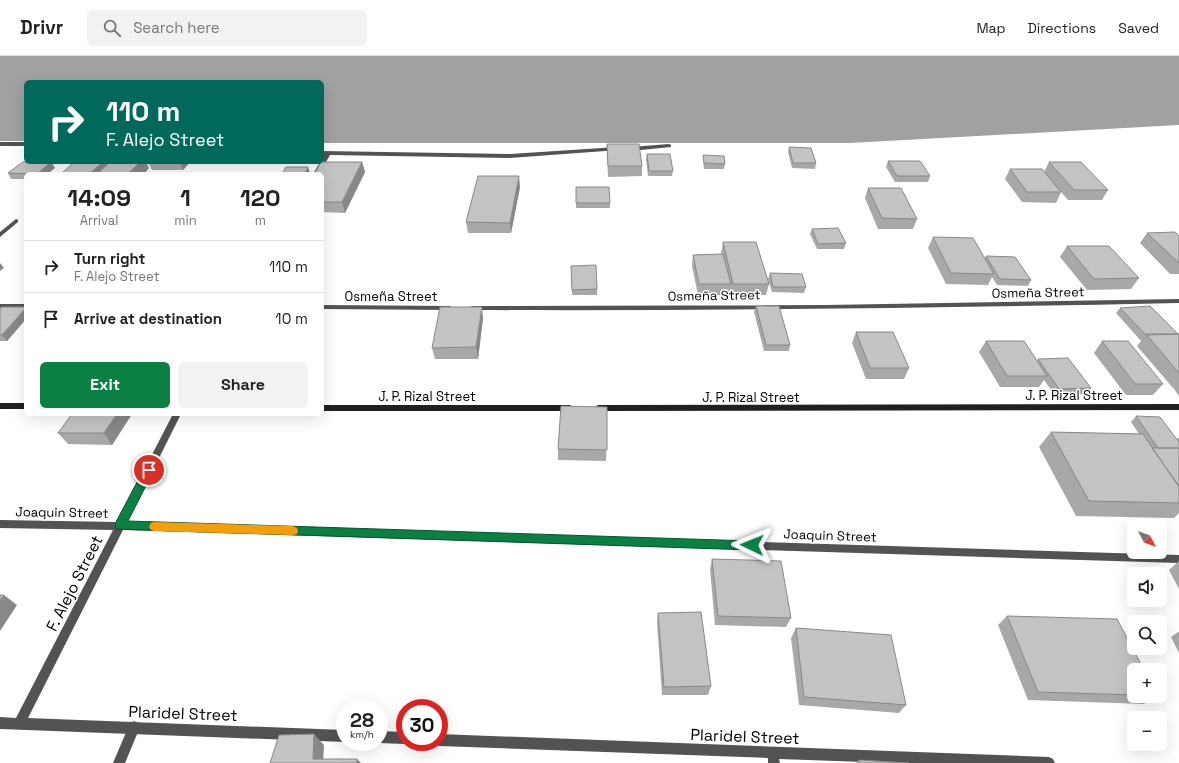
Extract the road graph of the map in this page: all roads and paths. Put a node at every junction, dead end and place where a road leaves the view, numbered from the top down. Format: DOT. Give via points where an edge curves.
graph roads {
  1 [pos="0,144"];
  2 [pos="24,144"];
  3 [pos="669,146"];
  4 [pos="324,152"];
  5 [pos="328,153"];
  6 [pos="324,160"];
  7 [pos="16,221"];
  8 [pos="0,235"];
  9 [pos="1179,301"];
  10 [pos="0,306"];
  11 [pos="24,306"];
  12 [pos="324,307"];
  13 [pos="454,308"];
  14 [pos="462,308"];
  15 [pos="0,406"];
  16 [pos="24,406"];
  17 [pos="1179,407"];
  18 [pos="324,408"];
  19 [pos="576,408"];
  20 [pos="592,408"];
  21 [pos="176,416"];
  22 [pos="0,524"];
  23 [pos="120,526"];
  24 [pos="1179,558"];
  25 [pos="20,722"];
  26 [pos="0,723"];
  27 [pos="134,727"];
  28 [pos="336,736"];
  29 [pos="448,740"];
  30 [pos="774,758"];
  31 [pos="119,763"];
  32 [pos="1049,763"];
  1 -- 2 [label="street"];
  3 -- 5 [label="street" via="510,156"];
  4 -- 5 [label="street"];
  5 -- 6 [label="street"];
  7 -- 8 [label="street"];
  9 -- 14 [label="street, Osmeña Street" via="976,305"];
  10 -- 11 [label="street"];
  12 -- 13 [label="street, Osmeña Street"];
  15 -- 16 [label="main road"];
  17 -- 20 [label="main road, J. P. Rizal Street"];
  18 -- 19 [label="main road, J. P. Rizal Street"];
  21 -- 23 [label="street, F. Alejo Street"];
  22 -- 23 [label="street, Joaquin Street"];
  23 -- 24 [label="street, Joaquin Street"];
  23 -- 25 [label="street, F. Alejo Street"];
  25 -- 26 [label="street, Plaridel Street"];
  25 -- 27 [label="street, Plaridel Street"];
  27 -- 28 [label="street, Plaridel Street"];
  27 -- 31 [label="street"];
  29 -- 30 [label="street, Plaridel Street"];
  30 -- 32 [label="street, Plaridel Street"];
}
